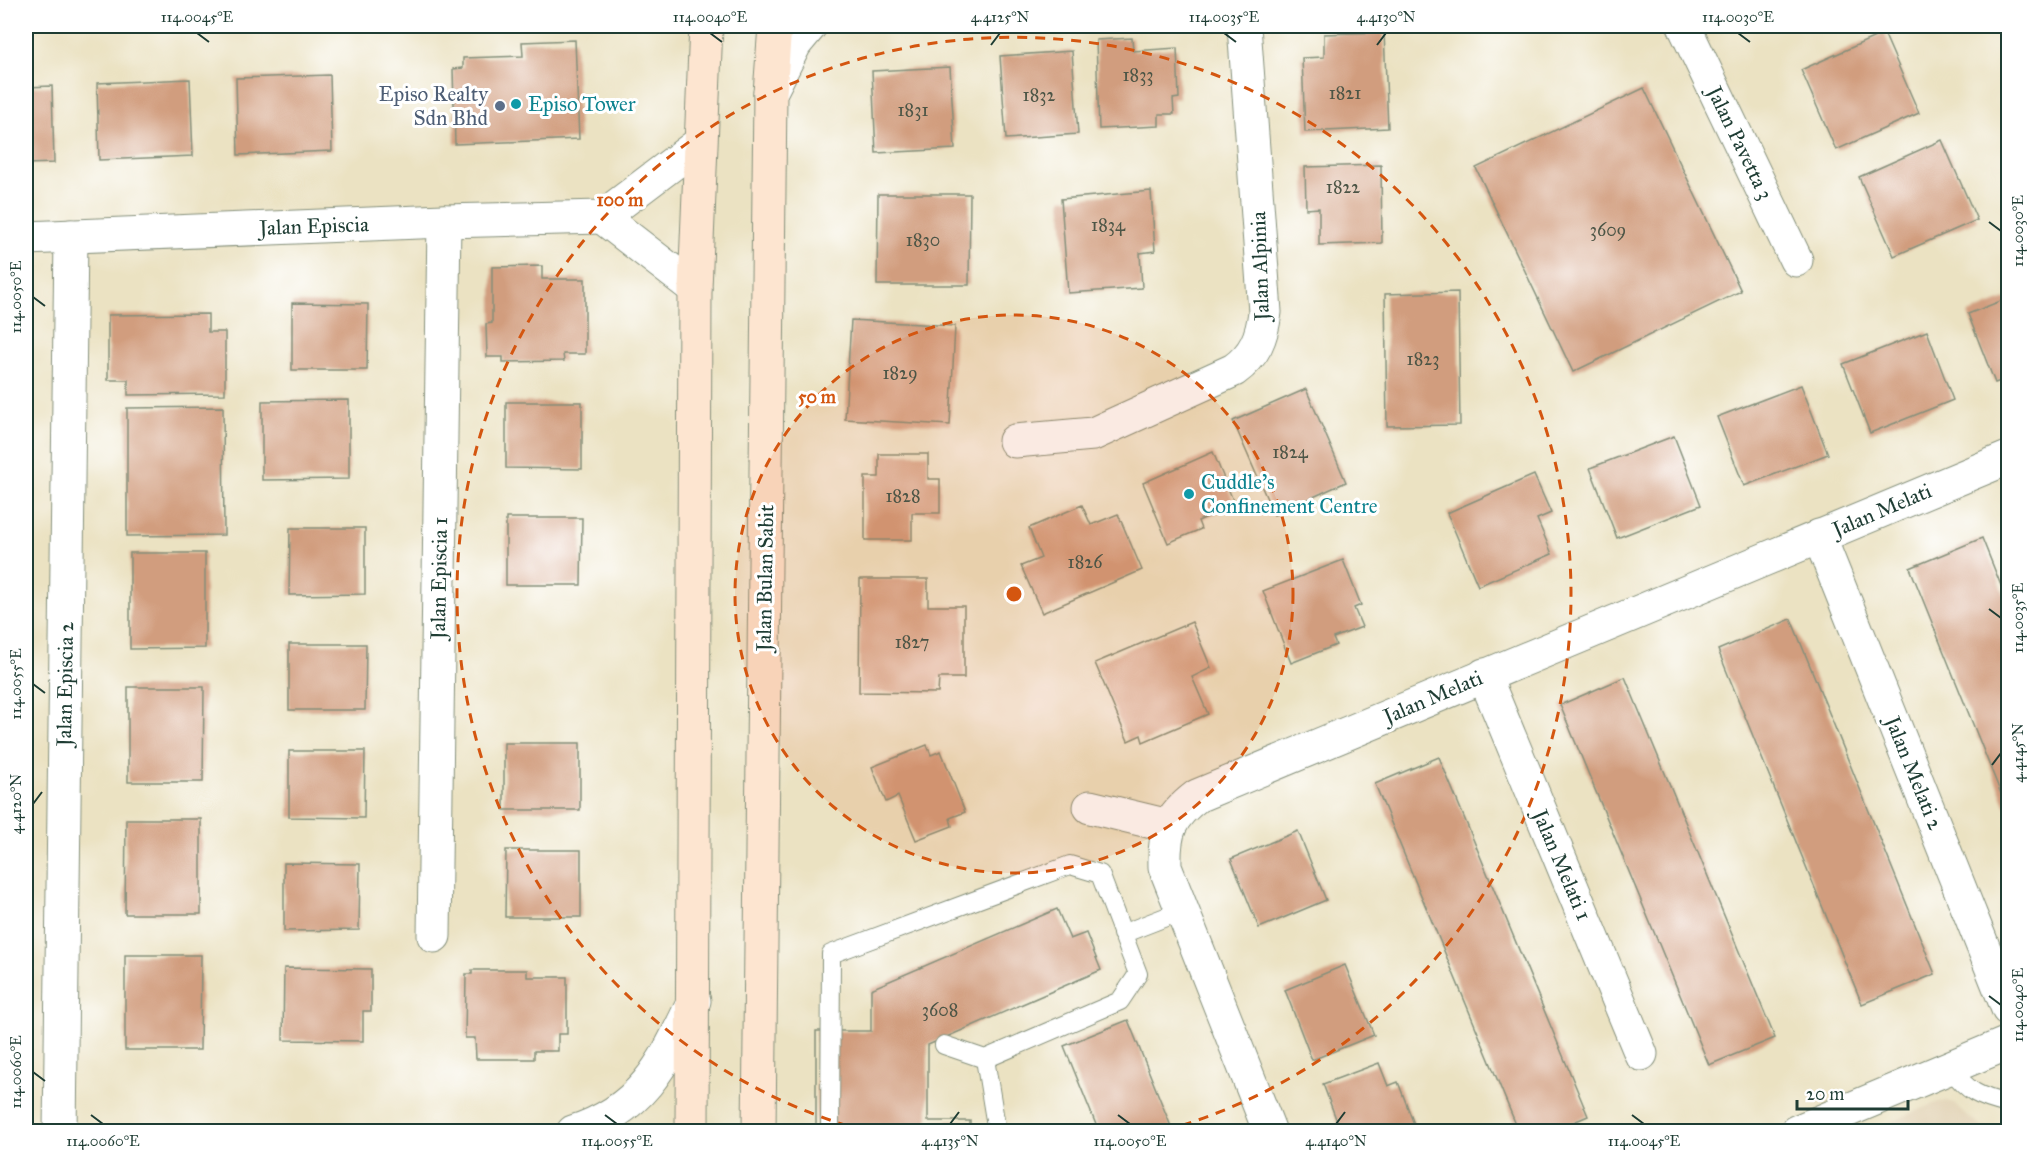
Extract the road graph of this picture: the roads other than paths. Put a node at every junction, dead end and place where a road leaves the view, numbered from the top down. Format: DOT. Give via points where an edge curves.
graph roads {
  1 [pos="706,26"];
  2 [pos="775,26"];
  3 [pos="810,26"];
  4 [pos="1244,26"];
  5 [pos="1684,26"];
  6 [pos="770,93"];
  7 [pos="700,143"];
  8 [pos="602,217"];
  9 [pos="444,221"];
  10 [pos="71,236"];
  11 [pos="26,238"];
  12 [pos="1796,260"];
  13 [pos="695,289"];
  14 [pos="1015,441"];
  15 [pos="2008,458"];
  16 [pos="1819,536"];
  17 [pos="1484,675"];
  18 [pos="1090,807"];
  19 [pos="1169,826"];
  20 [pos="1181,911"];
  21 [pos="1122,934"];
  22 [pos="434,936"];
  23 [pos="694,1001"];
  24 [pos="2008,1009"];
  25 [pos="2008,1043"];
  26 [pos="944,1046"];
  27 [pos="1641,1054"];
  28 [pos="985,1059"];
  29 [pos="1950,1068"];
  30 [pos="2008,1104"];
  31 [pos="60,1131"];
  32 [pos="573,1131"];
  33 [pos="692,1131"];
  34 [pos="759,1131"];
  35 [pos="830,1131"];
  36 [pos="997,1131"];
  37 [pos="1270,1131"];
  38 [pos="1796,1131"];
  1 -- 7 [label="main road"];
  2 -- 6 [label="main road, Jalan Bulan Sabit"];
  3 -- 6 [label="street" via="795,44"];
  4 -- 14 [label="street, Jalan Alpinia" via="1265,312 1263,331 1254,352 1234,370 1093,434"];
  5 -- 12 [label="street, Jalan Pavetta 3"];
  6 -- 34 [label="main road, Jalan Bulan Sabit"];
  7 -- 8 [label="street"];
  7 -- 13 [label="main road"];
  8 -- 9 [label="street, Jalan Episcia"];
  8 -- 13 [label="street"];
  9 -- 10 [label="street, Jalan Episcia"];
  9 -- 22 [label="street, Jalan Episcia 1"];
  10 -- 11 [label="street, Jalan Episcia"];
  10 -- 31 [label="street, Jalan Episcia 2"];
  13 -- 23 [label="main road"];
  15 -- 16 [label="street, Jalan Melati"];
  16 -- 17 [label="street, Jalan Melati"];
  16 -- 24 [label="street, Jalan Melati 2"];
  17 -- 19 [label="street, Jalan Melati" via="1197,796 1180,808"];
  17 -- 27 [label="street, Jalan Melati 1"];
  18 -- 19 [label="street"];
  19 -- 20 [label="street, Jalan Melati" via="1164,846 1165,867"];
  20 -- 21 [label="lane"];
  20 -- 37 [label="street, Jalan Melati"];
  21 -- 28 [label="lane" via="1138,974 1120,1001"];
  21 -- 35 [label="lane" via="1100,874 1070,865 831,954"];
  23 -- 32 [label="street" via="669,1053 632,1101 590,1126"];
  23 -- 33 [label="main road"];
  25 -- 29 [label="street"];
  26 -- 28 [label="lane"];
  28 -- 36 [label="lane"];
  29 -- 30 [label="lane" via="1961,1082 1984,1098"];
  29 -- 38 [label="street"];
}
